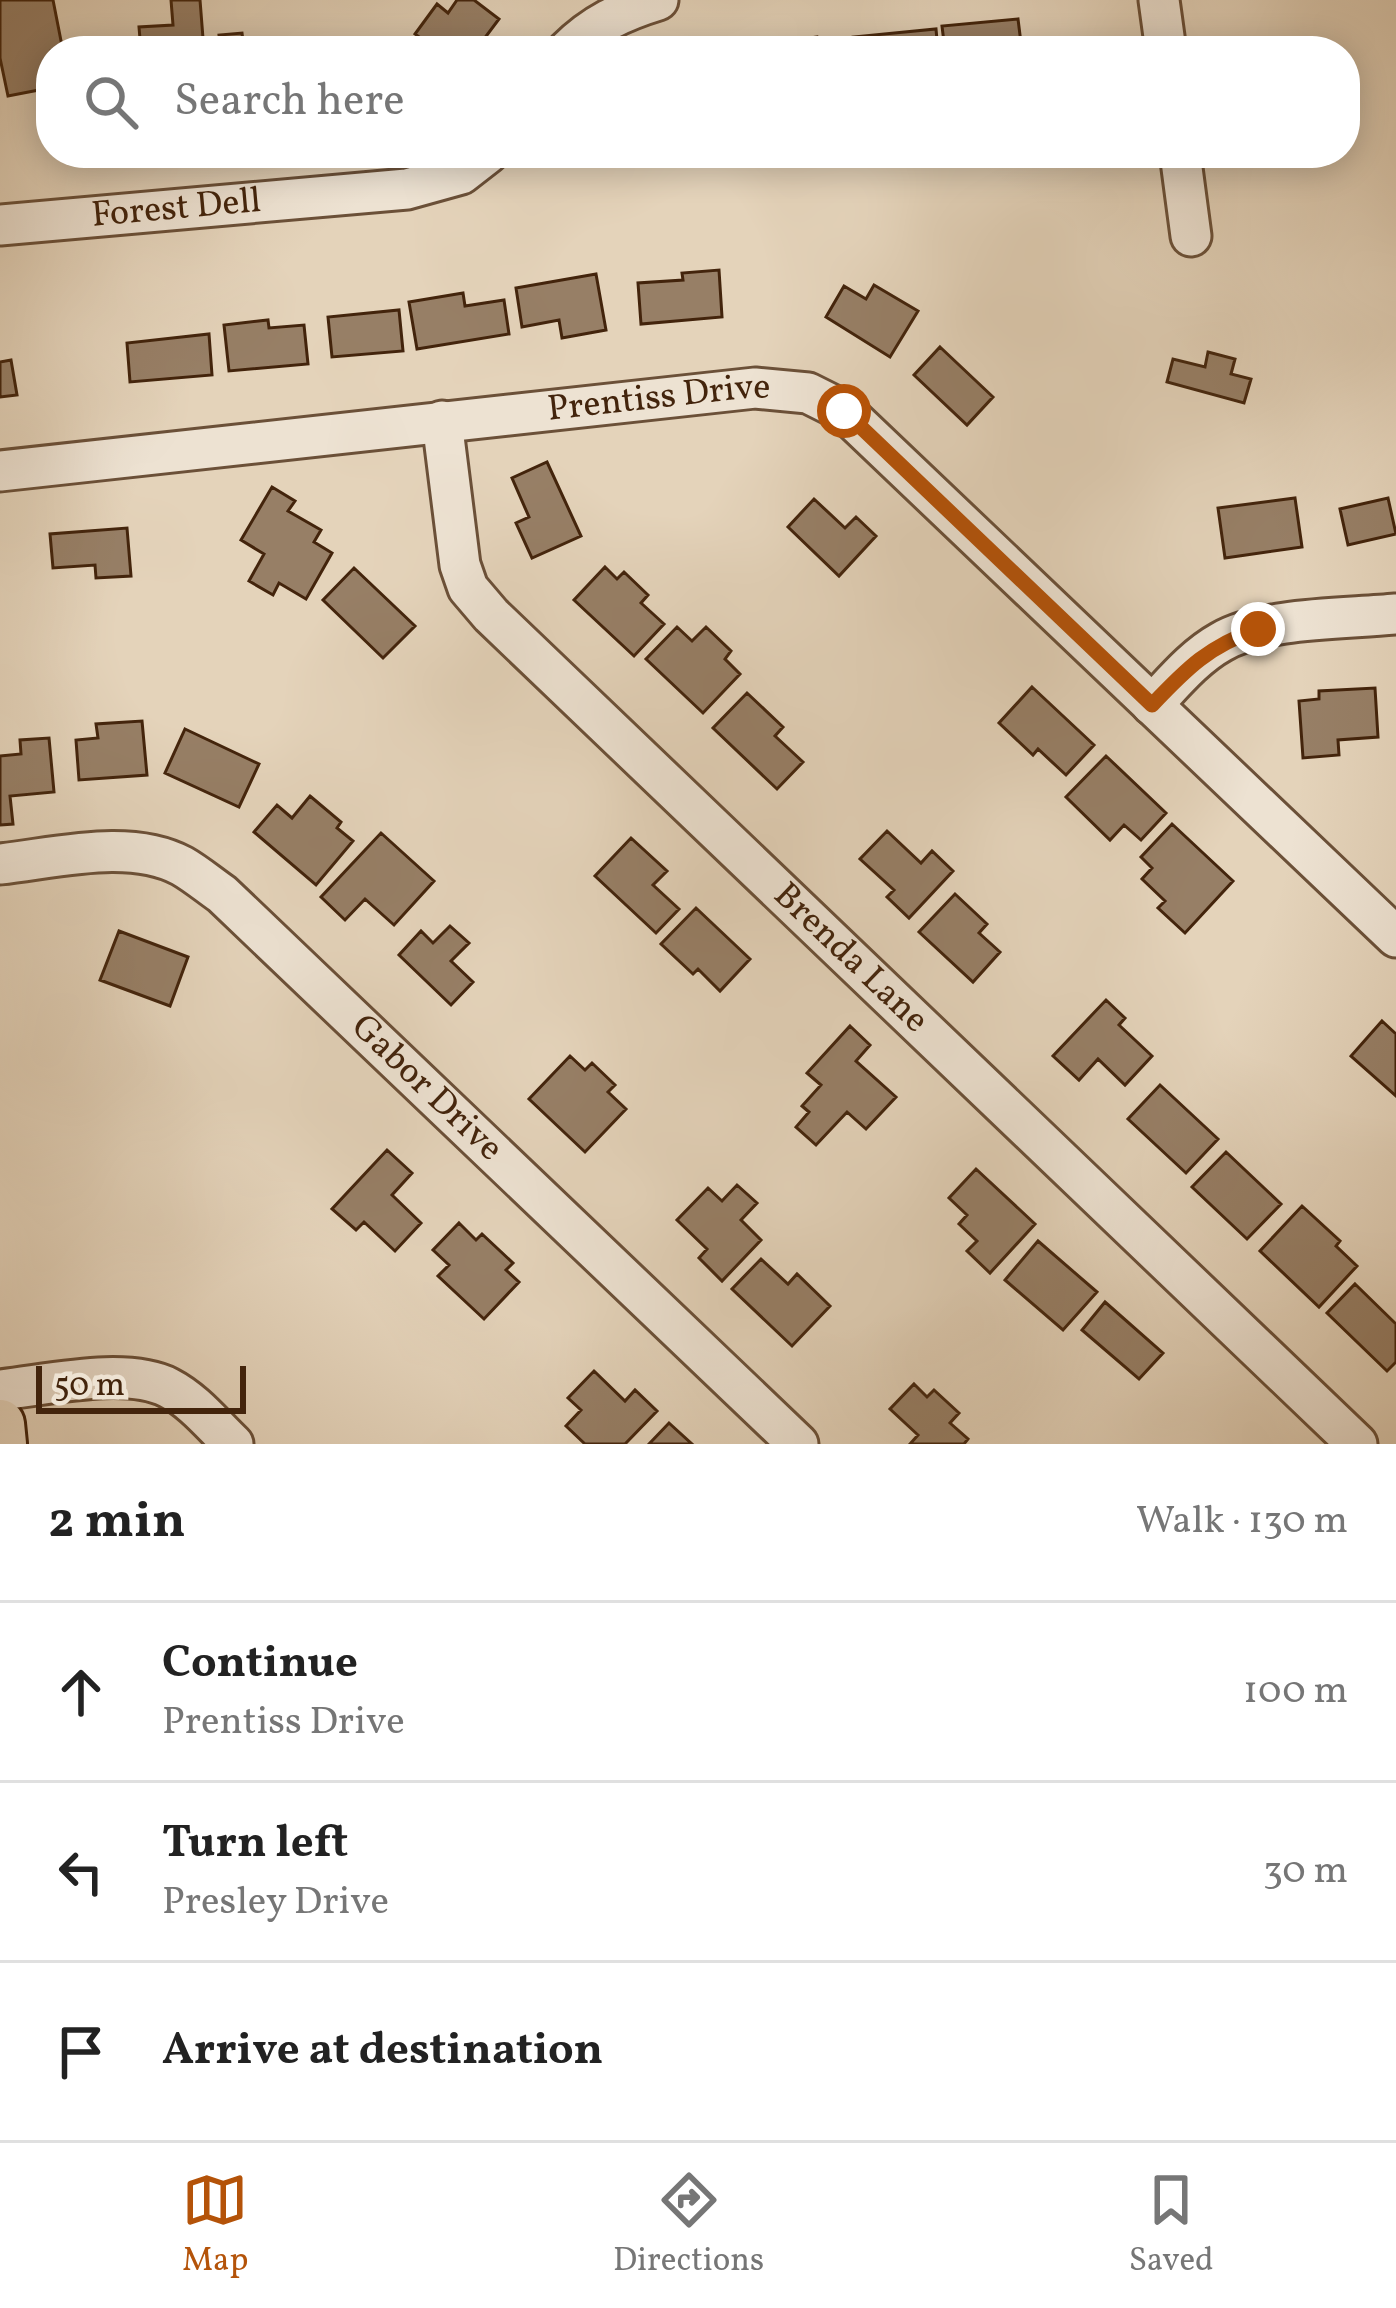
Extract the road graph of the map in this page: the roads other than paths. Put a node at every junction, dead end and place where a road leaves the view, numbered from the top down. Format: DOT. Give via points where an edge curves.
graph roads {
  1 [pos="658,0"];
  2 [pos="1159,0"];
  3 [pos="583,36"];
  4 [pos="1164,36"];
  5 [pos="469,168"];
  6 [pos="1182,168"];
  7 [pos="0,225"];
  8 [pos="1191,236"];
  9 [pos="442,421"];
  10 [pos="0,471"];
  11 [pos="1396,614"];
  12 [pos="1152,705"];
  13 [pos="0,864"];
  14 [pos="1396,937"];
  15 [pos="0,1390"];
  16 [pos="0,1424"];
  17 [pos="2,1444"];
  18 [pos="233,1444"];
  19 [pos="797,1444"];
  20 [pos="1357,1444"];
  1 -- 3 [label="street" via="619,12"];
  2 -- 4 [label="street"];
  5 -- 7 [label="street, Forest Dell" via="407,189"];
  6 -- 8 [label="street"];
  9 -- 10 [label="street, Prentiss Drive"];
  9 -- 12 [label="street, Prentiss Drive" via="755,388 808,393 844,411"];
  9 -- 20 [label="street, Brenda Lane" via="460,565 491,615"];
  11 -- 12 [label="street" via="1258,629 1222,641"];
  12 -- 14 [label="street, Prentiss Drive"];
  13 -- 19 [label="street, Gabor Drive" via="140,853 180,864 222,894"];
  15 -- 18 [label="street" via="116,1377 164,1385"];
  16 -- 17 [label="main road"];
}
